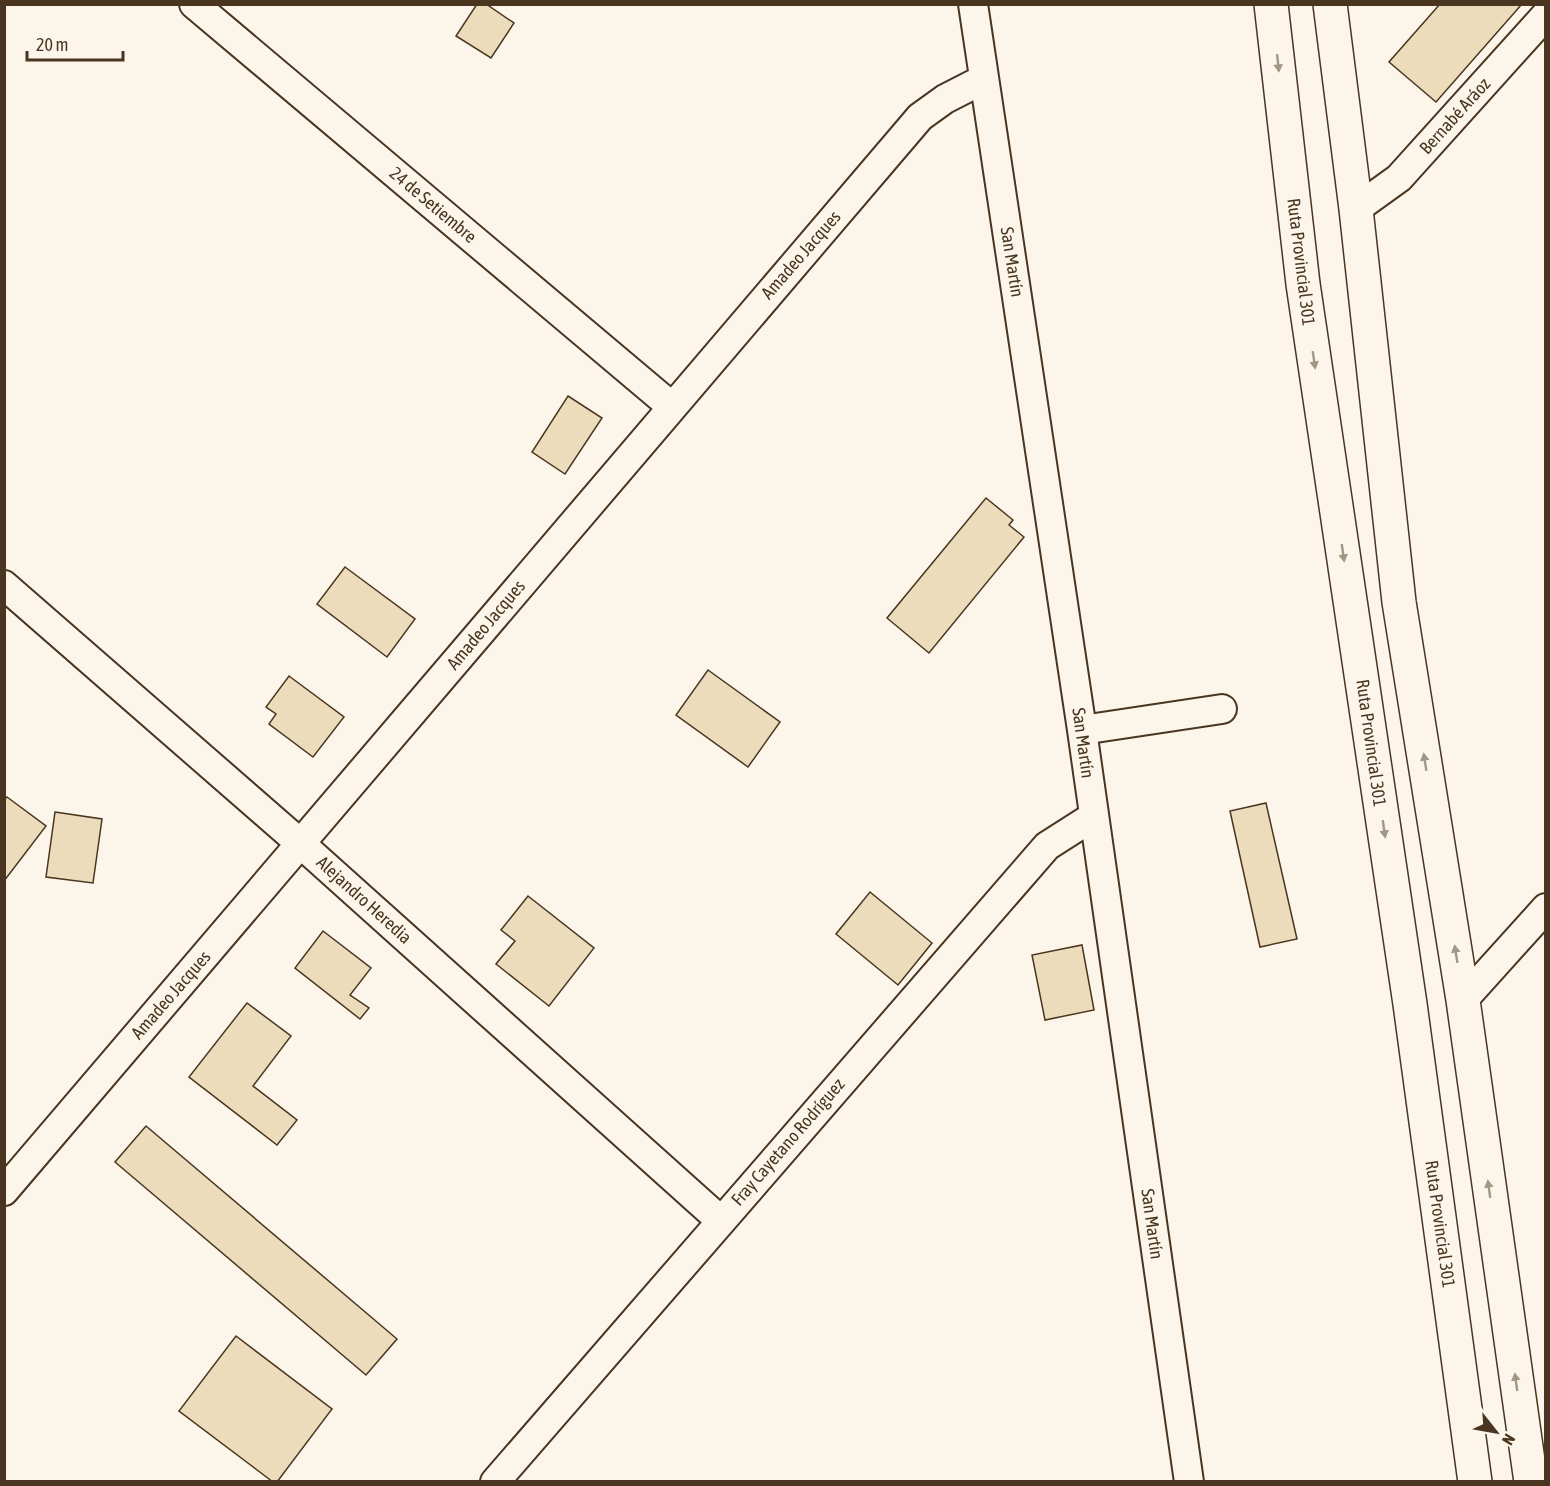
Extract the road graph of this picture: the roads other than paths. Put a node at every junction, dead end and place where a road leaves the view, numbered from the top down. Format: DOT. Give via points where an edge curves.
graph roads {
  1 [pos="194,4"];
  2 [pos="973,4"];
  3 [pos="1271,4"];
  4 [pos="1330,4"];
  5 [pos="1545,15"];
  6 [pos="984,80"];
  7 [pos="1356,209"];
  8 [pos="672,406"];
  9 [pos="4,585"];
  10 [pos="1222,709"];
  11 [pos="1082,730"];
  12 [pos="1094,816"];
  13 [pos="301,844"];
  14 [pos="1545,908"];
  15 [pos="1463,1000"];
  16 [pos="4,1191"];
  17 [pos="720,1220"];
  18 [pos="495,1482"];
  19 [pos="1188,1482"];
  20 [pos="1475,1482"];
  21 [pos="1531,1482"];
  1 -- 8 [label="street, 24 de Setiembre"];
  2 -- 6 [label="street, San Martín"];
  3 -- 20 [label="main road, Ruta Provincial 301, one-way" via="1303,284 1410,1004"];
  4 -- 7 [label="main road"];
  5 -- 7 [label="street, Bernabé Aráoz" via="1399,178"];
  6 -- 8 [label="street, Amadeo Jacques" via="945,99 920,117"];
  6 -- 11 [label="street, San Martín"];
  15 -- 7 [label="main road, one-way" via="1399,602"];
  8 -- 13 [label="street, Amadeo Jacques"];
  9 -- 13 [label="street, Alejandro Heredia"];
  10 -- 11 [label="street"];
  11 -- 12 [label="street, San Martín"];
  12 -- 17 [label="street, Fray Cayetano Rodríguez" via="1047,846"];
  12 -- 19 [label="street, San Martín"];
  13 -- 16 [label="street, Amadeo Jacques"];
  13 -- 17 [label="street, Alejandro Heredia"];
  14 -- 15 [label="street"];
  21 -- 15 [label="main road, one-way"];
  17 -- 18 [label="street, Fray Cayetano Rodríguez"];
}
